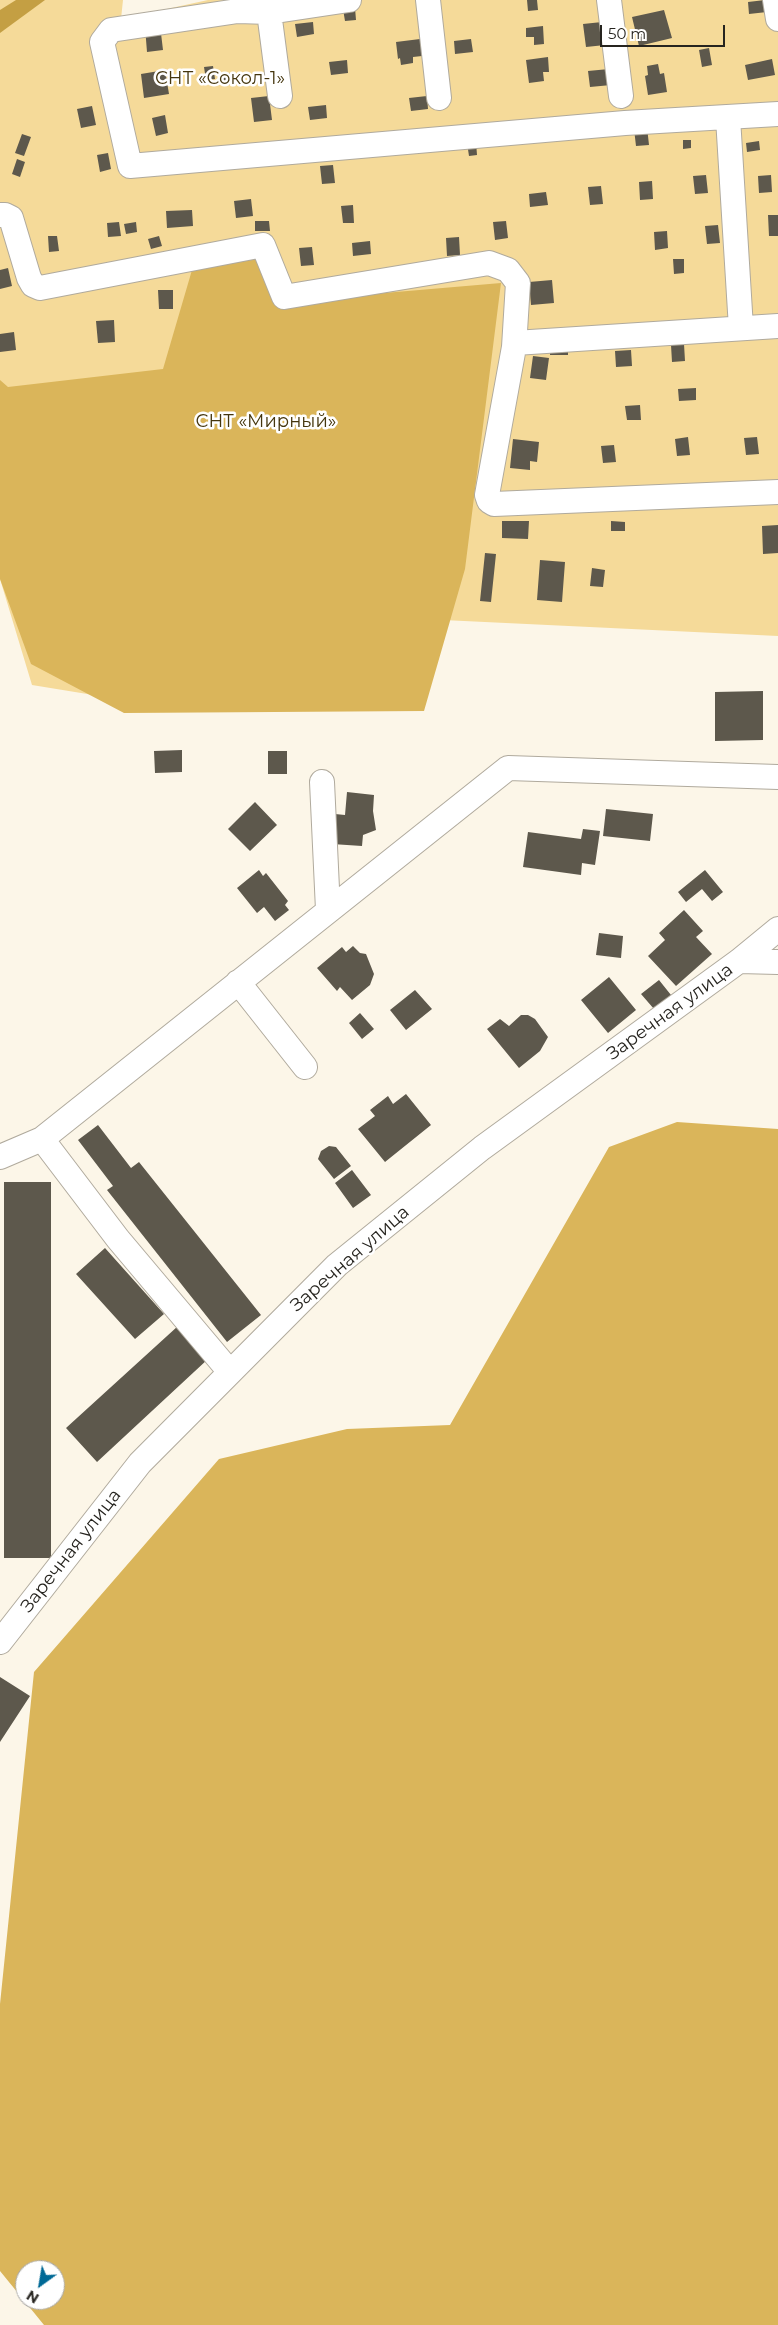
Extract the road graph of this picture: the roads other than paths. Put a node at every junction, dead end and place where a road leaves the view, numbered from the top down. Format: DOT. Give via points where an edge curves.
graph roads {
  1 [pos="349,0"];
  2 [pos="428,0"];
  3 [pos="609,0"];
  4 [pos="775,0"];
  5 [pos="231,5"];
  6 [pos="268,12"];
  7 [pos="778,19"];
  8 [pos="280,96"];
  9 [pos="621,96"];
  10 [pos="439,98"];
  11 [pos="778,114"];
  12 [pos="728,118"];
  13 [pos="0,215"];
  14 [pos="778,326"];
  15 [pos="741,328"];
  16 [pos="514,343"];
  17 [pos="778,492"];
  18 [pos="778,777"];
  19 [pos="322,782"];
  20 [pos="328,910"];
  21 [pos="778,929"];
  22 [pos="738,961"];
  23 [pos="778,962"];
  24 [pos="238,982"];
  25 [pos="305,1067"];
  26 [pos="42,1139"];
  27 [pos="0,1157"];
  28 [pos="230,1372"];
  29 [pos="0,1642"];
  1 -- 6 [label="street"];
  2 -- 10 [label="street"];
  3 -- 9 [label="street"];
  4 -- 7 [label="street"];
  5 -- 6 [label="street"];
  5 -- 12 [label="street" via="111,30 106,35 102,42 130,166 615,124"];
  6 -- 8 [label="street"];
  11 -- 12 [label="street"];
  12 -- 15 [label="street"];
  13 -- 16 [label="street" via="11,218 29,278 40,288 262,244 284,297 489,263 508,270 518,283"];
  14 -- 15 [label="street"];
  15 -- 16 [label="street"];
  16 -- 17 [label="street" via="487,495 494,504"];
  18 -- 20 [label="street" via="508,768"];
  19 -- 20 [label="street"];
  20 -- 24 [label="street"];
  21 -- 22 [label="street, Заречная улица"];
  22 -- 23 [label="street, Заречная улица"];
  22 -- 28 [label="street, Заречная улица" via="467,1161 337,1265"];
  24 -- 25 [label="street"];
  24 -- 26 [label="street"];
  26 -- 27 [label="street"];
  26 -- 28 [label="street" via="118,1239"];
  28 -- 29 [label="street, Заречная улица" via="140,1463"];
}
